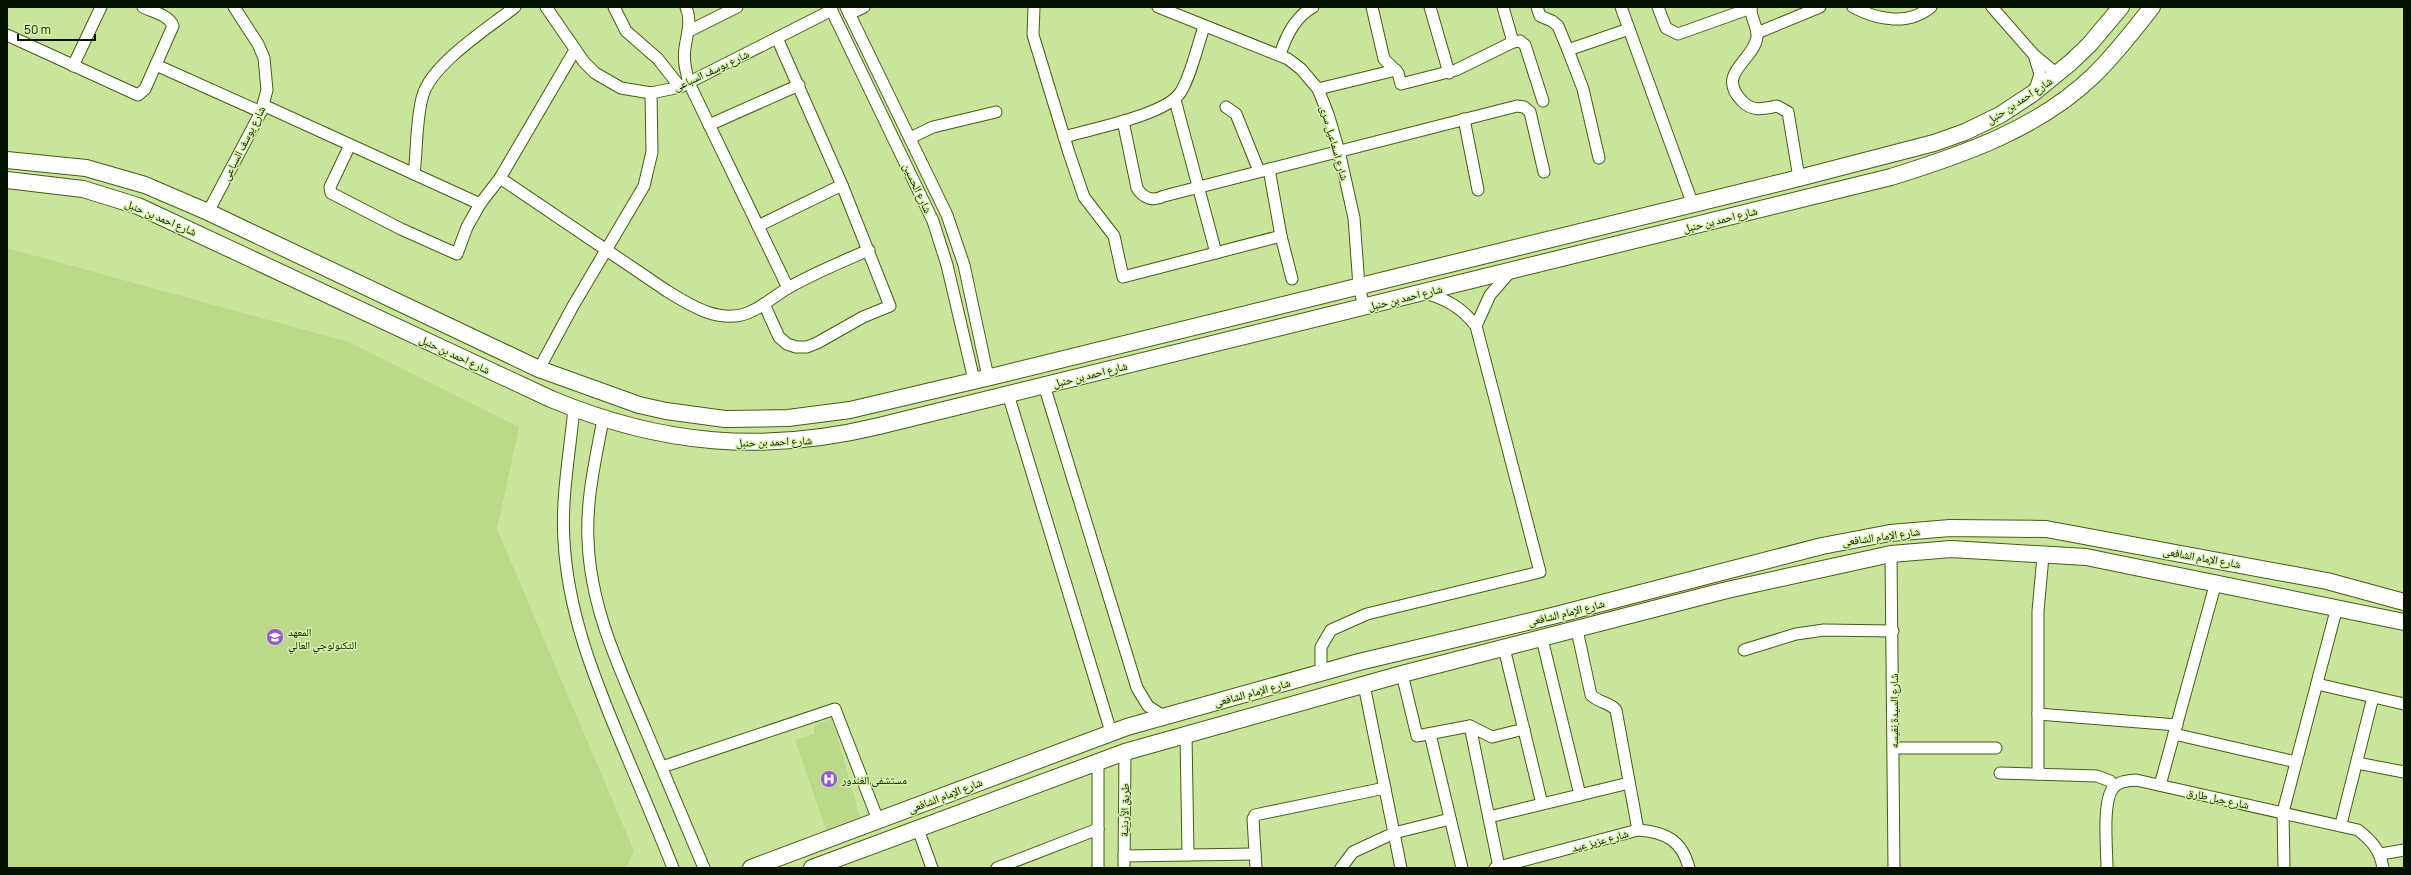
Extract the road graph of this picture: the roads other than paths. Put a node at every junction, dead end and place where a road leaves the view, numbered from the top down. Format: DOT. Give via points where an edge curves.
graph roads {
  1 [pos="101,7"];
  2 [pos="143,7"];
  3 [pos="234,7"];
  4 [pos="515,7"];
  5 [pos="546,7"];
  6 [pos="614,7"];
  7 [pos="686,7"];
  8 [pos="738,7"];
  9 [pos="864,7"];
  10 [pos="1034,7"];
  11 [pos="1158,7"];
  12 [pos="1313,7"];
  13 [pos="1372,7"];
  14 [pos="1430,7"];
  15 [pos="1503,7"];
  16 [pos="1537,7"];
  17 [pos="1621,7"];
  18 [pos="1658,7"];
  19 [pos="1751,7"];
  20 [pos="1820,7"];
  21 [pos="1853,7"];
  22 [pos="1932,7"];
  23 [pos="1992,7"];
  24 [pos="2121,7"];
  25 [pos="2152,7"];
  26 [pos="831,9"];
  27 [pos="847,10"];
  28 [pos="1909,12"];
  29 [pos="1204,27"];
  30 [pos="1629,29"];
  31 [pos="689,31"];
  32 [pos="1757,33"];
  33 [pos="7,35"];
  34 [pos="777,38"];
  35 [pos="1513,42"];
  36 [pos="575,50"];
  37 [pos="1568,50"];
  38 [pos="1280,55"];
  39 [pos="2034,55"];
  40 [pos="156,65"];
  41 [pos="73,66"];
  42 [pos="1396,70"];
  43 [pos="1449,73"];
  44 [pos="2057,74"];
  45 [pos="684,85"];
  46 [pos="799,85"];
  47 [pos="1318,89"];
  48 [pos="651,93"];
  49 [pos="2032,94"];
  50 [pos="1175,100"];
  51 [pos="1542,101"];
  52 [pos="1226,108"];
  53 [pos="262,109"];
  54 [pos="996,112"];
  55 [pos="1464,119"];
  56 [pos="1123,120"];
  57 [pos="710,125"];
  58 [pos="1064,137"];
  59 [pos="910,138"];
  60 [pos="350,145"];
  61 [pos="1339,151"];
  62 [pos="1894,154"];
  63 [pos="1599,158"];
  64 [pos="7,160"];
  65 [pos="1264,170"];
  66 [pos="1544,172"];
  67 [pos="414,174"];
  68 [pos="1891,177"];
  69 [pos="500,178"];
  70 [pos="1799,178"];
  71 [pos="7,180"];
  72 [pos="842,186"];
  73 [pos="1199,187"];
  74 [pos="1478,190"];
  75 [pos="941,199"];
  76 [pos="480,204"];
  77 [pos="1692,205"];
  78 [pos="927,207"];
  79 [pos="208,212"];
  80 [pos="758,226"];
  81 [pos="1281,236"];
  82 [pos="607,249"];
  83 [pos="869,250"];
  84 [pos="1216,253"];
  85 [pos="1512,270"];
  86 [pos="1292,279"];
  87 [pos="1360,286"];
  88 [pos="788,288"];
  89 [pos="1424,293"];
  90 [pos="764,304"];
  91 [pos="1364,307"];
  92 [pos="415,310"];
  93 [pos="1476,326"];
  94 [pos="405,330"];
  95 [pos="539,369"];
  96 [pos="981,379"];
  97 [pos="1044,385"];
  98 [pos="1008,394"];
  99 [pos="574,408"];
  100 [pos="785,418"];
  101 [pos="603,419"];
  102 [pos="785,442"];
  103 [pos="1891,554"];
  104 [pos="2043,556"];
  105 [pos="2238,564"];
  106 [pos="2216,582"];
  107 [pos="2232,585"];
  108 [pos="2404,602"];
  109 [pos="2337,607"];
  110 [pos="2404,622"];
  111 [pos="1518,624"];
  112 [pos="1577,630"];
  113 [pos="1893,631"];
  114 [pos="1542,639"];
  115 [pos="1523,644"];
  116 [pos="1504,648"];
  117 [pos="1744,650"];
  118 [pos="1324,672"];
  119 [pos="1402,674"];
  120 [pos="2316,684"];
  121 [pos="1364,685"];
  122 [pos="2373,697"];
  123 [pos="2404,704"];
  124 [pos="2038,714"];
  125 [pos="1163,716"];
  126 [pos="1470,726"];
  127 [pos="1524,729"];
  128 [pos="2176,730"];
  129 [pos="1111,732"];
  130 [pos="1186,734"];
  131 [pos="1430,734"];
  132 [pos="1894,748"];
  133 [pos="1996,748"];
  134 [pos="1125,752"];
  135 [pos="1098,761"];
  136 [pos="2296,762"];
  137 [pos="2357,763"];
  138 [pos="662,767"];
  139 [pos="2404,772"];
  140 [pos="2000,773"];
  141 [pos="2038,774"];
  142 [pos="1629,783"];
  143 [pos="2160,786"];
  144 [pos="2114,787"];
  145 [pos="1385,788"];
  146 [pos="1580,795"];
  147 [pos="1542,804"];
  148 [pos="2283,812"];
  149 [pos="1489,817"];
  150 [pos="1450,819"];
  151 [pos="878,820"];
  152 [pos="2341,824"];
  153 [pos="918,829"];
  154 [pos="1098,829"];
  155 [pos="1638,830"];
  156 [pos="1394,833"];
  157 [pos="2404,850"];
  158 [pos="1255,854"];
  159 [pos="2381,854"];
  160 [pos="1188,855"];
  161 [pos="1124,856"];
  162 [pos="1497,867"];
  163 [pos="673,868"];
  164 [pos="704,868"];
  165 [pos="751,868"];
  166 [pos="812,868"];
  167 [pos="932,868"];
  168 [pos="997,868"];
  169 [pos="1098,868"];
  170 [pos="1124,868"];
  171 [pos="1256,868"];
  172 [pos="1341,868"];
  173 [pos="1401,868"];
  174 [pos="1462,868"];
  175 [pos="1689,868"];
  176 [pos="1894,868"];
  177 [pos="2107,868"];
  178 [pos="2284,868"];
  179 [pos="2383,868"];
  1 -- 41 [label="street"];
  2 -- 40 [label="street" via="166,17 173,26"];
  3 -- 53 [label="street, شارع يوسف السباعى" via="264,58 267,82"];
  4 -- 67 [label="street" via="442,65 430,79 422,96"];
  5 -- 36 [label="street, شارع يوسف السباعى"];
  6 -- 45 [label="street" via="626,31"];
  7 -- 31 [label="street" via="690,22"];
  8 -- 31 [label="street"];
  9 -- 27 [label="street"];
  10 -- 58 [label="street" via="1033,35"];
  11 -- 29 [label="street, شارع اسماعيل سرى"];
  12 -- 38 [label="street" via="1294,24 1284,40"];
  13 -- 42 [label="street" via="1384,59"];
  14 -- 43 [label="street"];
  15 -- 35 [label="street"];
  16 -- 37 [label="street" via="1540,16 1558,26"];
  17 -- 30 [label="street"];
  18 -- 19 [label="street" via="1666,28 1678,34"];
  19 -- 32 [label="street"];
  20 -- 32 [label="street"];
  21 -- 28 [label="street" via="1886,19"];
  22 -- 28 [label="street"];
  23 -- 39 [label="street"];
  24 -- 44 [label="street, شارع احمد بن حنبل" via="2089,45"];
  25 -- 68 [label="street, شارع احمد بن حنبل" via="2124,43 2092,77 2043,115 1956,157"];
  26 -- 34 [label="street, شارع يوسف السباعى"];
  26 -- 78 [label="street, شارع الحسين"];
  27 -- 59 [label="street, شارع الحسين"];
  29 -- 38 [label="street, شارع اسماعيل سرى"];
  29 -- 50 [label="street" via="1181,92"];
  30 -- 37 [label="street"];
  30 -- 77 [label="street"];
  31 -- 45 [label="street" via="685,48"];
  32 -- 70 [label="street" via="1755,46 1736,68 1734,87 1740,99 1752,108 1762,110 1777,106 1788,112"];
  33 -- 41 [label="street"];
  34 -- 45 [label="street, شارع يوسف السباعى"];
  34 -- 46 [label="street"];
  35 -- 43 [label="street"];
  35 -- 51 [label="street" via="1520,41 1525,45"];
  36 -- 48 [label="street, شارع يوسف السباعى" via="595,73 607,82 621,88"];
  36 -- 69 [label="street"];
  37 -- 63 [label="street" via="1583,89"];
  38 -- 47 [label="street, شارع اسماعيل سرى" via="1301,69"];
  39 -- 44 [label="street"];
  39 -- 49 [label="street" via="2040,74 2038,85"];
  40 -- 41 [label="street" via="146,89 138,95"];
  40 -- 53 [label="street"];
  42 -- 43 [label="street" via="1402,84"];
  42 -- 47 [label="street"];
  44 -- 49 [label="street, شارع احمد بن حنبل"];
  45 -- 48 [label="street, شارع يوسف السباعى"];
  45 -- 57 [label="street"];
  46 -- 57 [label="street"];
  46 -- 72 [label="street"];
  47 -- 61 [label="street, شارع اسماعيل سرى"];
  48 -- 82 [label="street" via="652,143 647,177 640,195"];
  49 -- 62 [label="street, شارع احمد بن حنبل" via="2000,115 1965,132"];
  50 -- 56 [label="street" via="1165,106"];
  50 -- 73 [label="street"];
  52 -- 65 [label="street" via="1236,114"];
  53 -- 60 [label="street"];
  53 -- 79 [label="street, شارع يوسف السباعى"];
  54 -- 59 [label="street" via="933,127"];
  55 -- 61 [label="street"];
  55 -- 66 [label="street" via="1517,106 1524,107 1531,115"];
  55 -- 74 [label="street"];
  56 -- 58 [label="street"];
  56 -- 73 [label="street" via="1137,188 1141,195 1158,200"];
  57 -- 80 [label="street"];
  58 -- 84 [label="street" via="1084,197 1114,236 1123,278"];
  59 -- 75 [label="street, شارع الحسين"];
  60 -- 67 [label="street"];
  60 -- 76 [label="street" via="330,187 331,193 400,229 457,254 467,227"];
  61 -- 65 [label="street"];
  61 -- 87 [label="street, شارع اسماعيل سرى" via="1354,218"];
  62 -- 68 [label="street"];
  62 -- 70 [label="street, شارع احمد بن حنبل"];
  64 -- 79 [label="street, شارع احمد بن حنبل" via="55,163 116,175"];
  65 -- 73 [label="street"];
  65 -- 81 [label="street"];
  67 -- 76 [label="street"];
  68 -- 85 [label="street, شارع احمد بن حنبل"];
  69 -- 76 [label="street"];
  69 -- 82 [label="street"];
  70 -- 77 [label="street, شارع احمد بن حنبل"];
  71 -- 94 [label="street, شارع احمد بن حنبل" via="83,189 138,206"];
  72 -- 80 [label="street"];
  72 -- 83 [label="street"];
  73 -- 84 [label="street"];
  75 -- 78 [label="street"];
  75 -- 96 [label="street, شارع الحسين" via="964,265"];
  77 -- 87 [label="street, شارع احمد بن حنبل"];
  78 -- 96 [label="street, شارع الحسين"];
  79 -- 92 [label="street, شارع احمد بن حنبل"];
  80 -- 88 [label="street"];
  81 -- 84 [label="street"];
  81 -- 86 [label="street"];
  82 -- 90 [label="street" via="667,291 708,313 737,315 752,312"];
  82 -- 95 [label="street"];
  83 -- 88 [label="street"];
  83 -- 90 [label="street" via="890,306 863,317 817,343 807,347 796,347 779,337"];
  85 -- 89 [label="street, شارع احمد بن حنبل"];
  85 -- 93 [label="street" via="1490,295"];
  87 -- 91 [label="street, شارع اسماعيل سرى"];
  87 -- 96 [label="street, شارع احمد بن حنبل"];
  88 -- 90 [label="street"];
  89 -- 91 [label="street, شارع احمد بن حنبل"];
  89 -- 93 [label="street" via="1453,304 1466,313"];
  91 -- 97 [label="street, شارع احمد بن حنبل"];
  92 -- 94 [label="street"];
  92 -- 95 [label="street, شارع احمد بن حنبل"];
  93 -- 118 [label="street" via="1540,572 1367,614 1331,630 1321,647 1321,664"];
  94 -- 99 [label="street, شارع احمد بن حنبل"];
  95 -- 100 [label="street, شارع احمد بن حنبل" via="639,405 666,411 725,419"];
  96 -- 100 [label="street, شارع احمد بن حنبل" via="850,410"];
  97 -- 98 [label="street, شارع احمد بن حنبل"];
  97 -- 125 [label="street" via="1137,688 1148,706"];
  98 -- 102 [label="street, شارع احمد بن حنبل" via="848,434"];
  98 -- 129 [label="street"];
  99 -- 101 [label="street, شارع احمد بن حنبل"];
  99 -- 163 [label="street" via="564,494 564,540 570,593 578,631 593,675"];
  100 -- 102 [label="street"];
  101 -- 102 [label="street, شارع احمد بن حنبل" via="691,439 734,443"];
  101 -- 138 [label="street" via="590,496 588,538 592,581 602,623"];
  103 -- 104 [label="street, شارع الإمام الشافعى" via="1951,549"];
  103 -- 112 [label="street, شارع الإمام الشافعى" via="1727,590"];
  103 -- 113 [label="street, شارع السيدة نفيسه"];
  104 -- 106 [label="street, شارع الإمام الشافعى" via="2086,557"];
  104 -- 124 [label="street" via="2038,611"];
  105 -- 107 [label="street"];
  105 -- 108 [label="street, شارع الإمام الشافعى" via="2327,582"];
  105 -- 111 [label="street, شارع الإمام الشافعى" via="2046,529 1950,528 1890,533 1822,546"];
  106 -- 107 [label="street, شارع الإمام الشافعى"];
  106 -- 128 [label="street"];
  107 -- 109 [label="street, شارع الإمام الشافعى"];
  109 -- 110 [label="street, شارع الإمام الشافعى"];
  109 -- 120 [label="street"];
  111 -- 115 [label="street"];
  111 -- 118 [label="street, شارع الإمام الشافعى"];
  112 -- 114 [label="street, شارع الإمام الشافعى"];
  112 -- 142 [label="street" via="1592,695 1616,710"];
  113 -- 117 [label="street" via="1824,630 1769,640"];
  113 -- 132 [label="street, شارع السيدة نفيسه"];
  114 -- 115 [label="street, شارع الإمام الشافعى"];
  114 -- 146 [label="street"];
  115 -- 116 [label="street, شارع الإمام الشافعى"];
  116 -- 119 [label="street, شارع الإمام الشافعى"];
  116 -- 127 [label="street"];
  118 -- 125 [label="street, شارع الإمام الشافعى"];
  119 -- 121 [label="street, شارع الإمام الشافعى"];
  119 -- 131 [label="street" via="1415,733 1419,737"];
  120 -- 122 [label="street"];
  120 -- 136 [label="street"];
  121 -- 130 [label="street, شارع الإمام الشافعى"];
  121 -- 145 [label="street"];
  122 -- 123 [label="street"];
  122 -- 137 [label="street"];
  124 -- 128 [label="street"];
  124 -- 141 [label="street"];
  125 -- 129 [label="street, شارع الإمام الشافعى"];
  126 -- 127 [label="street" via="1492,737"];
  126 -- 131 [label="street"];
  126 -- 149 [label="street"];
  127 -- 147 [label="street"];
  128 -- 136 [label="street"];
  128 -- 143 [label="street"];
  129 -- 151 [label="street, شارع الإمام الشافعى"];
  130 -- 134 [label="street, شارع الإمام الشافعى"];
  130 -- 160 [label="street"];
  131 -- 150 [label="street"];
  132 -- 133 [label="street"];
  132 -- 176 [label="street, شارع السيدة نفيسه"];
  134 -- 135 [label="street, شارع الإمام الشافعى"];
  134 -- 161 [label="street, طريق الأردنية"];
  135 -- 153 [label="street, شارع الإمام الشافعى"];
  135 -- 154 [label="street"];
  136 -- 148 [label="street"];
  137 -- 139 [label="street"];
  137 -- 152 [label="street"];
  138 -- 151 [label="street" via="835,709"];
  138 -- 164 [label="street"];
  140 -- 141 [label="street"];
  141 -- 144 [label="street" via="2104,777"];
  142 -- 146 [label="street"];
  142 -- 155 [label="street"];
  143 -- 144 [label="street, شارع جبل طارق" via="2136,780 2124,781"];
  143 -- 148 [label="street, شارع جبل طارق"];
  144 -- 177 [label="street" via="2108,798"];
  145 -- 156 [label="street"];
  145 -- 158 [label="street" via="1255,815 1252,819"];
  146 -- 147 [label="street"];
  147 -- 149 [label="street"];
  148 -- 152 [label="street, شارع جبل طارق"];
  148 -- 178 [label="street"];
  149 -- 162 [label="street"];
  150 -- 156 [label="street"];
  150 -- 174 [label="street"];
  151 -- 165 [label="street, شارع الإمام الشافعى"];
  152 -- 159 [label="street, شارع جبل طارق" via="2358,830 2371,840"];
  153 -- 166 [label="street, شارع الإمام الشافعى"];
  153 -- 167 [label="street"];
  154 -- 168 [label="street"];
  154 -- 169 [label="street"];
  155 -- 162 [label="street, شارع عزيز عيد"];
  155 -- 175 [label="street, شارع عزيز عيد" via="1658,831 1674,841 1686,856"];
  156 -- 172 [label="street" via="1353,852"];
  156 -- 173 [label="street"];
  157 -- 159 [label="street"];
  158 -- 160 [label="street"];
  158 -- 171 [label="street"];
  159 -- 179 [label="street, شارع جبل طارق"];
  160 -- 161 [label="street"];
  161 -- 170 [label="street, طريق الأردنية"];
}
